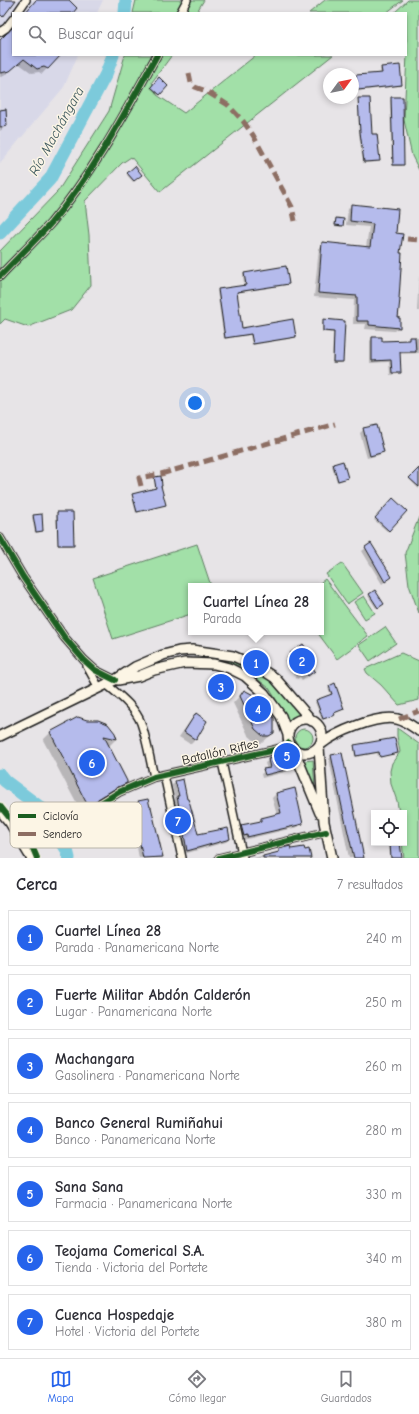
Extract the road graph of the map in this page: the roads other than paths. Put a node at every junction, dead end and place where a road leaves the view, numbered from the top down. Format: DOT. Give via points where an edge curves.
graph roads {
  1 [pos="26,0"];
  2 [pos="187,0"];
  3 [pos="18,12"];
  4 [pos="181,12"];
  5 [pos="12,20"];
  6 [pos="0,32"];
  7 [pos="156,56"];
  8 [pos="0,276"];
  9 [pos="0,538"];
  10 [pos="84,660"];
  11 [pos="115,680"];
  12 [pos="102,686"];
  13 [pos="314,722"];
  14 [pos="342,731"];
  15 [pos="419,731"];
  16 [pos="0,736"];
  17 [pos="290,743"];
  18 [pos="319,746"];
  19 [pos="222,762"];
  20 [pos="164,775"];
  21 [pos="154,777"];
  22 [pos="103,802"];
  23 [pos="0,812"];
  24 [pos="324,822"];
  25 [pos="10,825"];
  26 [pos="326,832"];
  27 [pos="24,848"];
  28 [pos="242,855"];
  29 [pos="30,858"];
  30 [pos="182,858"];
  31 [pos="219,858"];
  32 [pos="332,858"];
  1 -- 3 [label="street"];
  2 -- 4 [label="street"];
  5 -- 6 [label="street"];
  7 -- 8 [label="street" via="116,129 75,192 50,224"];
  9 -- 10 [label="street" via="64,637"];
  10 -- 11 [label="street"];
  10 -- 12 [label="street"];
  11 -- 12 [label="main road"];
  11 -- 13 [label="main road" via="135,667 164,655 192,650 233,656 275,678"];
  11 -- 17 [label="main road" via="185,663 214,664 230,668 264,692 281,716"];
  12 -- 16 [label="main road"];
  12 -- 21 [label="street" via="123,698 135,712 141,723"];
  13 -- 14 [label="main road" via="324,728"];
  13 -- 17 [label="main road" via="307,719 292,725"];
  13 -- 18 [label="main road" via="322,735"];
  14 -- 15 [label="main road" via="388,718 399,719"];
  14 -- 18 [label="main road"];
  17 -- 18 [label="main road" via="302,753 312,752"];
  17 -- 19 [label="street, Batallón Rifles" via="283,748"];
  17 -- 24 [label="main road"];
  18 -- 24 [label="main road"];
  19 -- 20 [label="street, Batallón Rifles"];
  19 -- 28 [label="street"];
  20 -- 21 [label="street, Batallón Rifles"];
  20 -- 30 [label="street"];
  21 -- 22 [label="street, Batallón Rifles"];
  23 -- 25 [label="street"];
  24 -- 26 [label="main road"];
  26 -- 28 [label="street"];
  26 -- 32 [label="main road"];
  27 -- 29 [label="street"];
  28 -- 31 [label="street"];
}
